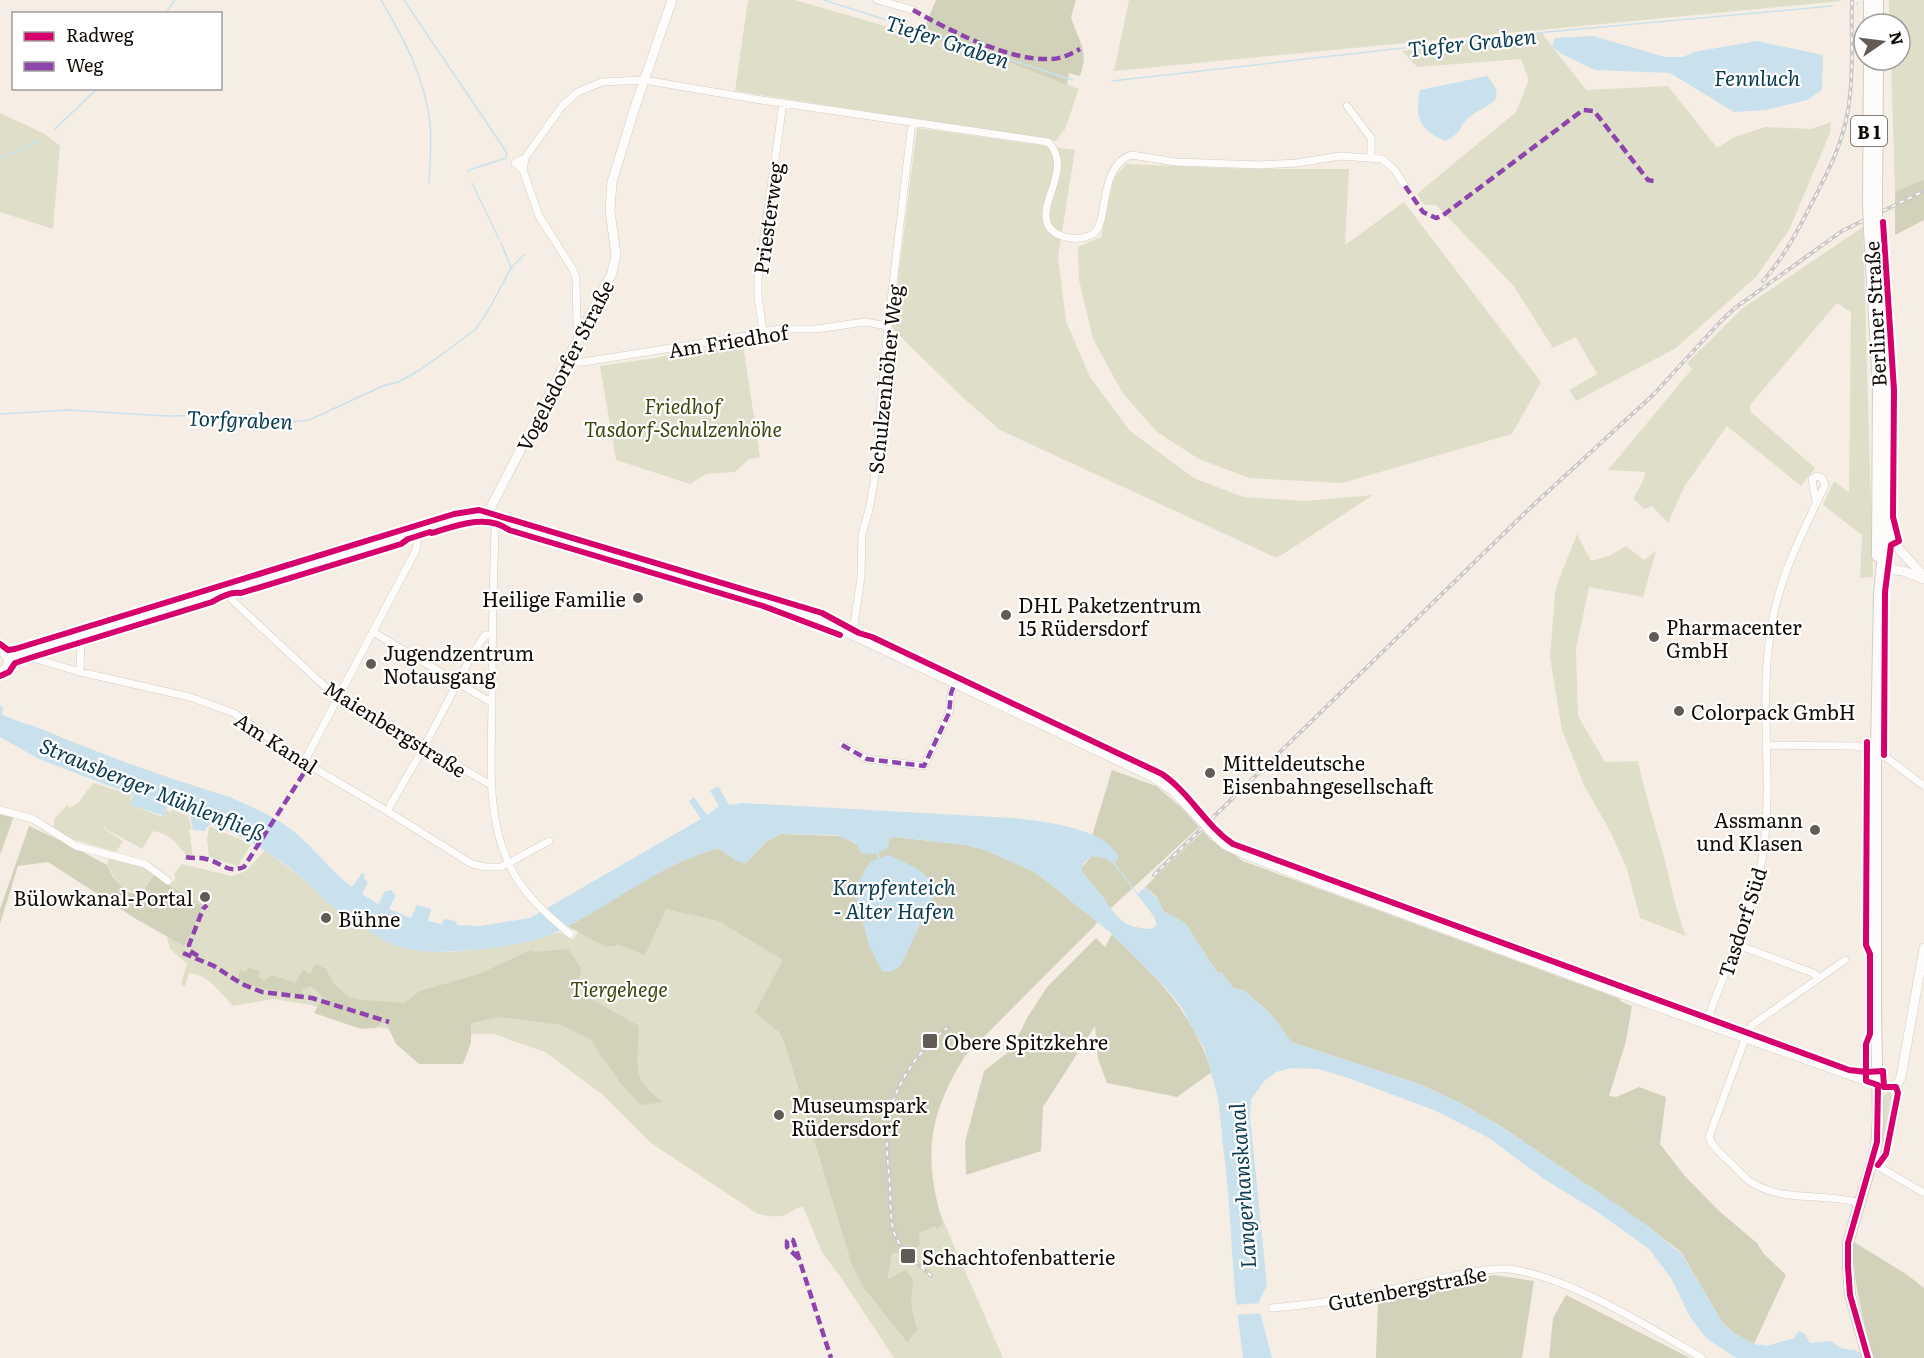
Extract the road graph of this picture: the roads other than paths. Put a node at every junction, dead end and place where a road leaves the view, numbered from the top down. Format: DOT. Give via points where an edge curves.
graph roads {
  1 [pos="672,0"];
  2 [pos="877,0"];
  3 [pos="913,10"];
  4 [pos="1869,72"];
  5 [pos="1878,72"];
  6 [pos="644,80"];
  7 [pos="783,103"];
  8 [pos="1347,106"];
  9 [pos="912,122"];
  10 [pos="1371,158"];
  11 [pos="1406,186"];
  12 [pos="1873,200"];
  13 [pos="1873,228"];
  14 [pos="888,326"];
  15 [pos="582,332"];
  16 [pos="764,332"];
  17 [pos="567,362"];
  18 [pos="1816,502"];
  19 [pos="488,518"];
  20 [pos="498,520"];
  21 [pos="1886,524"];
  22 [pos="415,531"];
  23 [pos="1881,568"];
  24 [pos="1924,578"];
  25 [pos="228,590"];
  26 [pos="373,632"];
  27 [pos="492,634"];
  28 [pos="851,634"];
  29 [pos="81,636"];
  30 [pos="0,651"];
  31 [pos="29,652"];
  32 [pos="8,658"];
  33 [pos="0,672"];
  34 [pos="80,672"];
  35 [pos="459,683"];
  36 [pos="955,683"];
  37 [pos="339,697"];
  38 [pos="492,701"];
  39 [pos="842,745"];
  40 [pos="1766,745"];
  41 [pos="1876,746"];
  42 [pos="424,747"];
  43 [pos="1887,758"];
  44 [pos="304,762"];
  45 [pos="491,785"];
  46 [pos="1924,786"];
  47 [pos="0,810"];
  48 [pos="387,811"];
  49 [pos="549,841"];
  50 [pos="508,863"];
  51 [pos="168,880"];
  52 [pos="570,933"];
  53 [pos="1735,944"];
  54 [pos="1924,948"];
  55 [pos="1845,960"];
  56 [pos="1818,978"];
  57 [pos="1706,1024"];
  58 [pos="1745,1038"];
  59 [pos="1878,1085"];
  60 [pos="1896,1087"];
  61 [pos="1874,1164"];
  62 [pos="1924,1193"];
  63 [pos="1860,1203"];
  64 [pos="1272,1308"];
  65 [pos="1702,1358"];
  66 [pos="1868,1358"];
  1 -- 6 [label="main road, Vogelsdorfer Straße"];
  2 -- 3 [label="street"];
  4 -- 12 [label="main road, Berliner Straße / B 1"];
  5 -- 12 [label="main road, Berliner Straße / B 1"];
  6 -- 7 [label="street"];
  6 -- 15 [label="main road, Vogelsdorfer Straße" via="612,182 610,213 616,255 612,273"];
  6 -- 15 [label="street" via="602,82 578,92 562,105 525,158 515,163 523,170 539,216 576,277 577,325"];
  7 -- 9 [label="street"];
  7 -- 16 [label="street, Priesterweg" via="758,279"];
  8 -- 10 [label="street" via="1371,138"];
  9 -- 10 [label="street" via="1048,142 1056,153 1058,166 1047,223 1056,234 1080,239 1098,229 1107,183 1113,171 1131,155 1176,162 1260,165 1340,156"];
  9 -- 14 [label="street, Schulzenhöher Weg"];
  10 -- 11 [label="street" via="1382,159"];
  12 -- 13 [label="main road, Berliner Straße / B 1, bridge"];
  13 -- 21 [label="main road, Berliner Straße / B 1" via="1887,390"];
  13 -- 23 [label="main road, Berliner Straße / B 1" via="1878,385 1877,556"];
  14 -- 16 [label="street, Am Friedhof" via="865,322"];
  14 -- 28 [label="street, Schulzenhöher Weg" via="874,482 862,534 861,577"];
  15 -- 17 [label="main road, Vogelsdorfer Straße"];
  16 -- 17 [label="street, Am Friedhof"];
  17 -- 19 [label="main road, Vogelsdorfer Straße"];
  18 -- 40 [label="street, Tasdorf Süd" via="1776,600 1767,664"];
  19 -- 20 [label="main road"];
  19 -- 22 [label="main road" via="467,517"];
  20 -- 27 [label="street"];
  20 -- 28 [label="main road" via="761,600"];
  21 -- 23 [label="main road, Berliner Straße / B 1"];
  21 -- 24 [label="main road" via="1895,545"];
  22 -- 25 [label="main road"];
  22 -- 26 [label="street" via="416,550"];
  23 -- 24 [label="main road" via="1903,570"];
  23 -- 41 [label="main road, Berliner Straße / B 1"];
  25 -- 29 [label="main road"];
  25 -- 37 [label="street, Maienbergstraße" via="231,599"];
  26 -- 35 [label="street"];
  26 -- 37 [label="street"];
  27 -- 35 [label="street" via="485,635"];
  27 -- 38 [label="street"];
  28 -- 36 [label="main road"];
  29 -- 31 [label="main road"];
  29 -- 34 [label="street"];
  30 -- 32 [label="main road"];
  31 -- 32 [label="main road"];
  31 -- 34 [label="street, Am Kanal" via="36,659"];
  32 -- 33 [label="main road" via="7,668"];
  34 -- 44 [label="street, Am Kanal" via="190,697 234,713"];
  35 -- 38 [label="street"];
  35 -- 42 [label="street"];
  36 -- 39 [label="street" via="949,713 924,766 867,759"];
  36 -- 57 [label="main road, bridge" via="1159,780 1233,849"];
  37 -- 42 [label="street, Maienbergstraße"];
  37 -- 44 [label="street"];
  38 -- 45 [label="street"];
  40 -- 41 [label="street"];
  40 -- 53 [label="street, Tasdorf Süd" via="1762,861"];
  41 -- 59 [label="main road, Berliner Straße / B 1"];
  42 -- 45 [label="street, Maienbergstraße"];
  42 -- 48 [label="street"];
  43 -- 46 [label="street"];
  44 -- 48 [label="street, Am Kanal"];
  45 -- 50 [label="street" via="497,833"];
  47 -- 51 [label="street" via="33,819 76,846 145,864"];
  48 -- 50 [label="street, Am Kanal" via="472,864 501,867"];
  49 -- 50 [label="street"];
  50 -- 52 [label="street" via="530,897"];
  53 -- 56 [label="street"];
  53 -- 57 [label="street, Tasdorf Süd"];
  54 -- 60 [label="main road"];
  55 -- 56 [label="street"];
  56 -- 58 [label="street" via="1752,1024"];
  57 -- 58 [label="main road"];
  58 -- 59 [label="main road"];
  58 -- 63 [label="street" via="1709,1140 1749,1181 1763,1189"];
  59 -- 60 [label="main road"];
  59 -- 61 [label="main road, Berliner Straße / B 1"];
  60 -- 61 [label="street" via="1897,1101 1886,1154"];
  61 -- 62 [label="street"];
  61 -- 63 [label="main road, Berliner Straße / B 1"];
  63 -- 66 [label="main road, Berliner Straße / B 1" via="1848,1243 1848,1267 1851,1295"];
  64 -- 65 [label="street, Gutenbergstraße" via="1320,1304 1480,1271 1509,1269 1600,1301"];
}
